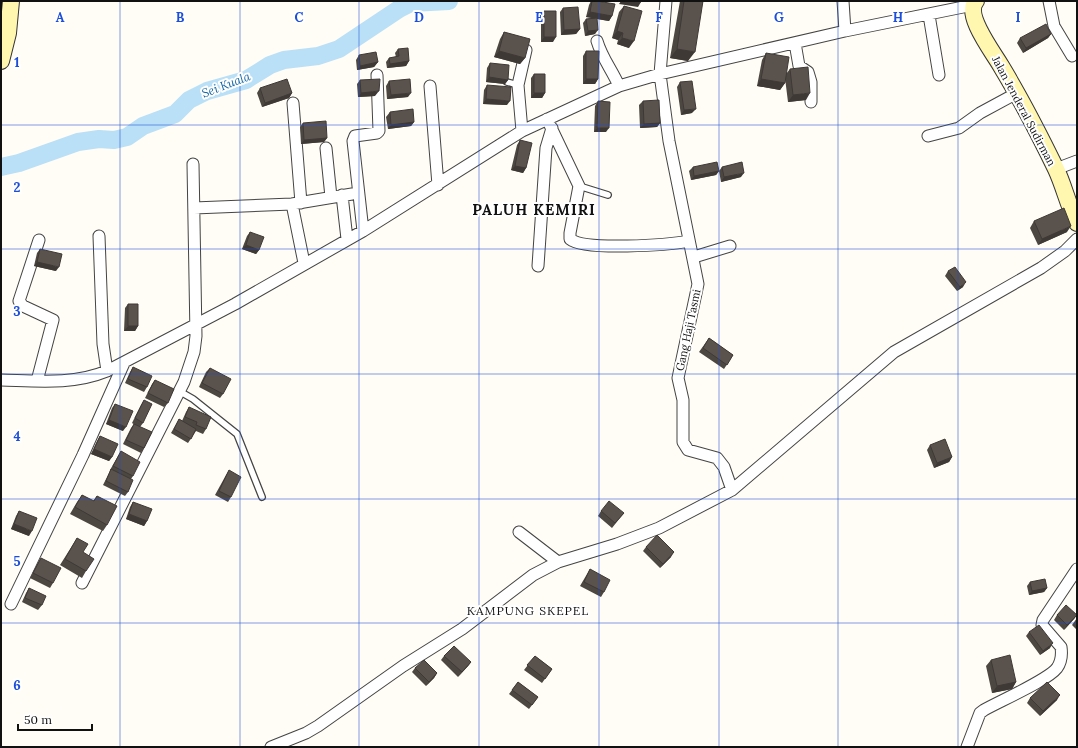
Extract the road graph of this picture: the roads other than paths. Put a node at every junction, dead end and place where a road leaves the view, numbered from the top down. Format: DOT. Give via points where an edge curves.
graph roads {
  1 [pos="11,1"];
  2 [pos="666,1"];
  3 [pos="843,1"];
  4 [pos="1049,1"];
  5 [pos="974,3"];
  6 [pos="929,15"];
  7 [pos="846,31"];
  8 [pos="597,41"];
  9 [pos="795,43"];
  10 [pos="526,50"];
  11 [pos="1072,56"];
  12 [pos="1,61"];
  13 [pos="660,74"];
  14 [pos="377,75"];
  15 [pos="939,75"];
  16 [pos="507,82"];
  17 [pos="518,85"];
  18 [pos="430,86"];
  19 [pos="619,86"];
  20 [pos="1017,93"];
  21 [pos="811,102"];
  22 [pos="293,103"];
  23 [pos="549,124"];
  24 [pos="522,131"];
  25 [pos="928,136"];
  26 [pos="326,148"];
  27 [pos="1077,161"];
  28 [pos="193,164"];
  29 [pos="1056,169"];
  30 [pos="438,185"];
  31 [pos="579,186"];
  32 [pos="608,195"];
  33 [pos="342,196"];
  34 [pos="297,204"];
  35 [pos="194,208"];
  36 [pos="1077,222"];
  37 [pos="363,231"];
  38 [pos="99,236"];
  39 [pos="346,239"];
  40 [pos="1077,239"];
  41 [pos="39,240"];
  42 [pos="688,241"];
  43 [pos="730,246"];
  44 [pos="694,256"];
  45 [pos="304,264"];
  46 [pos="538,266"];
  47 [pos="196,324"];
  48 [pos="124,363"];
  49 [pos="107,371"];
  50 [pos="2,381"];
  51 [pos="37,381"];
  52 [pos="178,391"];
  53 [pos="732,490"];
  54 [pos="262,497"];
  55 [pos="519,532"];
  56 [pos="558,562"];
  57 [pos="1077,569"];
  58 [pos="82,583"];
  59 [pos="11,604"];
  60 [pos="271,747"];
  61 [pos="967,747"];
  1 -- 12 [label="main road" via="8,32"];
  2 -- 13 [label="street, Gang Haji Tasmi"];
  3 -- 7 [label="street"];
  4 -- 11 [label="street" via="1054,26"];
  5 -- 6 [label="street"];
  5 -- 20 [label="main road, Jalan Jenderal Sudirman" via="972,14 978,29"];
  6 -- 7 [label="street"];
  6 -- 15 [label="street"];
  7 -- 9 [label="street"];
  8 -- 19 [label="street" via="601,56 613,70"];
  9 -- 13 [label="street"];
  9 -- 21 [label="street" via="799,66 808,72 811,82"];
  10 -- 17 [label="street"];
  13 -- 19 [label="street"];
  13 -- 42 [label="street, Gang Haji Tasmi" via="669,141"];
  14 -- 37 [label="street" via="379,132 355,136 353,141"];
  16 -- 17 [label="lane"];
  17 -- 24 [label="street"];
  18 -- 30 [label="street"];
  19 -- 23 [label="street"];
  20 -- 25 [label="street" via="959,128"];
  20 -- 29 [label="main road, Jalan Jenderal Sudirman"];
  22 -- 34 [label="street"];
  23 -- 24 [label="street"];
  23 -- 31 [label="street"];
  23 -- 46 [label="street"];
  24 -- 30 [label="street"];
  26 -- 33 [label="street"];
  27 -- 29 [label="street"];
  28 -- 35 [label="street"];
  29 -- 36 [label="main road, Jalan Jenderal Sudirman"];
  30 -- 37 [label="street"];
  31 -- 32 [label="lane"];
  31 -- 42 [label="street" via="570,233 570,240 573,242 616,246 667,245"];
  33 -- 34 [label="street"];
  33 -- 39 [label="street"];
  34 -- 35 [label="street"];
  34 -- 45 [label="street"];
  35 -- 47 [label="street"];
  37 -- 39 [label="street"];
  38 -- 49 [label="street" via="103,344"];
  39 -- 45 [label="street"];
  40 -- 53 [label="street" via="1041,268 894,352"];
  41 -- 51 [label="street" via="19,301 23,306 53,320"];
  42 -- 44 [label="street, Gang Haji Tasmi"];
  43 -- 44 [label="street"];
  44 -- 53 [label="street, Gang Haji Tasmi" via="698,284 678,378 684,407 684,442 688,450 717,458 724,467"];
  45 -- 47 [label="street"];
  47 -- 48 [label="street"];
  47 -- 52 [label="street" via="194,352"];
  48 -- 49 [label="street"];
  48 -- 59 [label="street"];
  49 -- 51 [label="street" via="79,380"];
  50 -- 51 [label="street"];
  52 -- 54 [label="lane" via="193,399 237,434"];
  52 -- 58 [label="street"];
  53 -- 56 [label="street" via="659,528"];
  55 -- 56 [label="street"];
  56 -- 60 [label="street" via="533,575 462,629 403,666 306,734"];
  57 -- 61 [label="street" via="1043,620 1042,625 1061,647 1060,662 1056,669 1032,685 984,710"];
}
